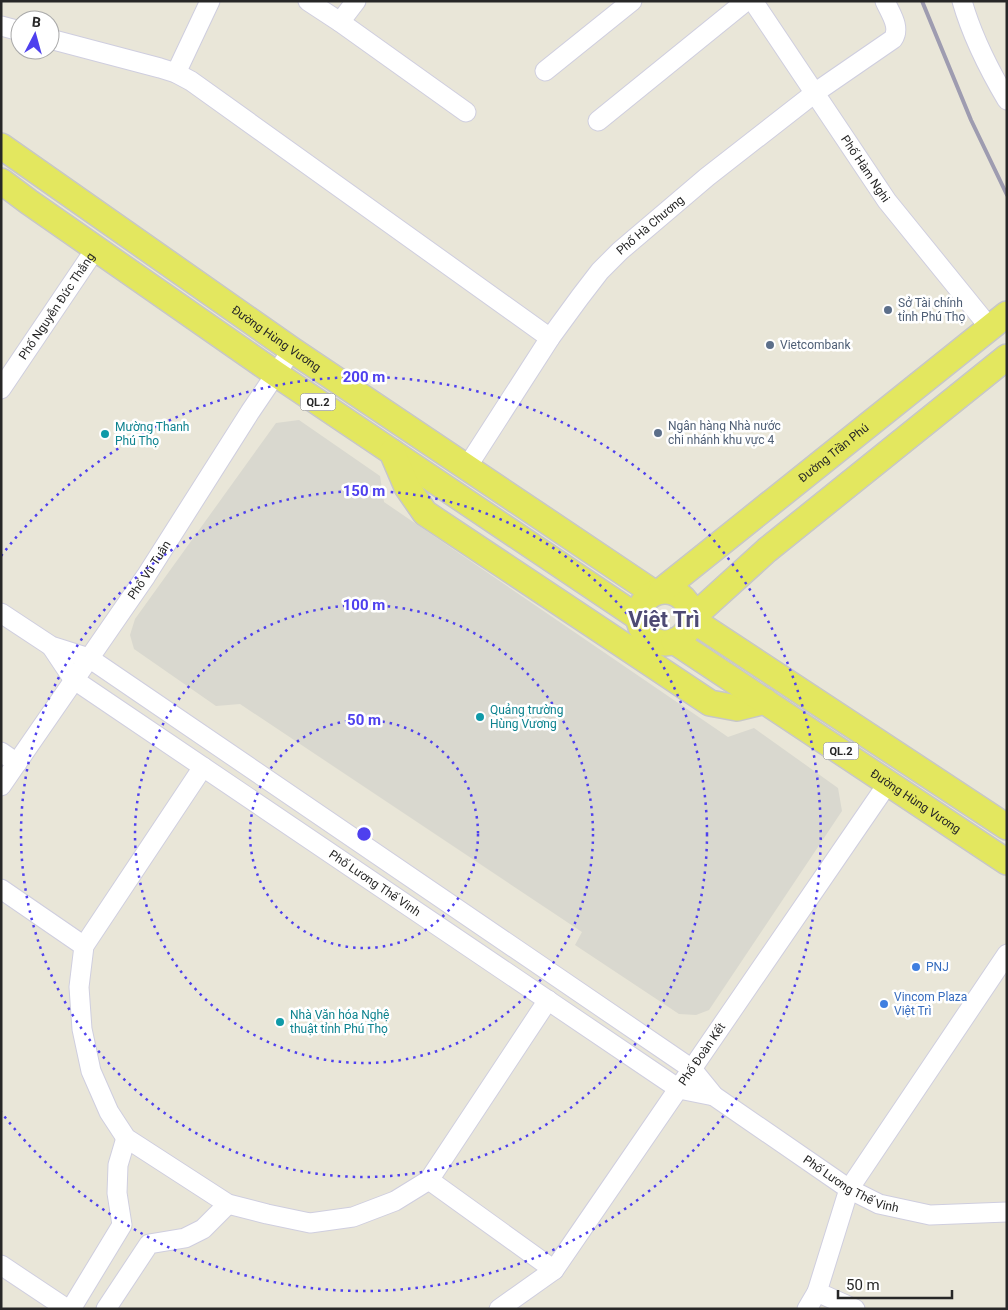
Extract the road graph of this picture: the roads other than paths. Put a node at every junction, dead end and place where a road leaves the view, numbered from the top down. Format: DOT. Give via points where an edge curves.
graph roads {
  1 [pos="210,1"];
  2 [pos="308,1"];
  3 [pos="356,1"];
  4 [pos="632,1"];
  5 [pos="746,1"];
  6 [pos="753,1"];
  7 [pos="885,1"];
  8 [pos="962,1"];
  9 [pos="340,22"];
  10 [pos="60,42"];
  11 [pos="545,71"];
  12 [pos="176,73"];
  13 [pos="816,92"];
  14 [pos="1007,100"];
  15 [pos="466,112"];
  16 [pos="598,121"];
  17 [pos="1,146"];
  18 [pos="1,181"];
  19 [pos="96,248"];
  20 [pos="998,321"];
  21 [pos="550,338"];
  22 [pos="292,350"];
  23 [pos="1007,356"];
  24 [pos="276,374"];
  25 [pos="1,389"];
  26 [pos="392,452"];
  27 [pos="467,467"];
  28 [pos="657,592"];
  29 [pos="1,613"];
  30 [pos="639,618"];
  31 [pos="691,619"];
  32 [pos="674,641"];
  33 [pos="51,646"];
  34 [pos="89,658"];
  35 [pos="73,679"];
  36 [pos="764,701"];
  37 [pos="1,752"];
  38 [pos="17,763"];
  39 [pos="203,767"];
  40 [pos="888,783"];
  41 [pos="1,786"];
  42 [pos="1007,827"];
  43 [pos="390,862"];
  44 [pos="1007,862"];
  45 [pos="375,883"];
  46 [pos="1,889"];
  47 [pos="84,946"];
  48 [pos="1007,954"];
  49 [pos="548,1000"];
  50 [pos="692,1069"];
  51 [pos="679,1089"];
  52 [pos="714,1096"];
  53 [pos="126,1138"];
  54 [pos="429,1180"];
  55 [pos="849,1189"];
  56 [pos="228,1204"];
  57 [pos="1007,1212"];
  58 [pos="122,1225"];
  59 [pos="149,1244"];
  60 [pos="1,1265"];
  61 [pos="554,1270"];
  62 [pos="817,1292"];
  63 [pos="69,1309"];
  64 [pos="106,1309"];
  65 [pos="499,1309"];
  66 [pos="807,1309"];
  67 [pos="855,1309"];
  1 -- 12 [label="street"];
  2 -- 9 [label="street"];
  3 -- 9 [label="street"];
  4 -- 11 [label="street"];
  5 -- 16 [label="street"];
  6 -- 13 [label="street, Phố Hàm Nghi"];
  7 -- 13 [label="street, Phố Hà Chương" via="896,35"];
  8 -- 14 [label="street" via="969,26"];
  9 -- 15 [label="street"];
  10 -- 12 [label="street"];
  12 -- 21 [label="street"];
  13 -- 20 [label="street, Phố Hàm Nghi" via="888,201"];
  13 -- 21 [label="street, Phố Hà Chương" via="707,177 620,251 590,284"];
  17 -- 22 [label="main road, Đường Hùng Vương / QL.2"];
  18 -- 19 [label="main road, QL.2"];
  19 -- 24 [label="main road, QL.2"];
  19 -- 25 [label="street, Phố Nguyễn Đức Thắng"];
  20 -- 28 [label="main road, Đường Trần Phú"];
  21 -- 27 [label="street, Phố Hà Chương"];
  22 -- 24 [label="street, Phố Vũ Tuân"];
  22 -- 27 [label="main road, Đường Hùng Vương / QL.2"];
  23 -- 31 [label="main road" via="767,550"];
  24 -- 26 [label="main road, QL.2"];
  24 -- 34 [label="street, Phố Vũ Tuân" via="146,576"];
  26 -- 30 [label="main road, QL.2"];
  26 -- 36 [label="main road" via="407,487 425,512 600,631 710,704 737,708"];
  27 -- 28 [label="main road, Đường Hùng Vương / QL.2"];
  28 -- 30 [label="main road" via="642,603"];
  28 -- 31 [label="main road, QL.2" via="671,591 683,597 689,606"];
  29 -- 33 [label="street, Phố Lương Thế Vinh"];
  30 -- 32 [label="main road, QL.2" via="642,630 651,638 662,642"];
  31 -- 32 [label="main road" via="686,632"];
  31 -- 42 [label="main road, QL.2"];
  32 -- 36 [label="main road, Đường Hùng Vương / QL.2"];
  33 -- 34 [label="street, Phố Lương Thế Vinh"];
  33 -- 35 [label="street, Phố Lương Thế Vinh"];
  34 -- 35 [label="street, Phố Vũ Tuân"];
  34 -- 43 [label="street, Phố Lương Thế Vinh"];
  35 -- 38 [label="street, Phố Vũ Tuân"];
  35 -- 39 [label="street, Phố Lương Thế Vinh"];
  36 -- 40 [label="main road, Đường Hùng Vương / QL.2"];
  37 -- 38 [label="street"];
  38 -- 41 [label="street, Phố Vũ Tuân"];
  39 -- 45 [label="street, Phố Lương Thế Vinh"];
  39 -- 47 [label="street"];
  40 -- 44 [label="main road, Đường Hùng Vương / QL.2"];
  40 -- 50 [label="street, Phố Đoàn Kết"];
  43 -- 45 [label="street"];
  43 -- 50 [label="street, Phố Lương Thế Vinh"];
  45 -- 49 [label="street, Phố Lương Thế Vinh"];
  46 -- 47 [label="street"];
  47 -- 53 [label="street" via="79,987 82,1029 91,1072 109,1112"];
  48 -- 55 [label="street"];
  49 -- 51 [label="street, Phố Lương Thế Vinh"];
  49 -- 54 [label="street"];
  50 -- 51 [label="street, Phố Đoàn Kết"];
  50 -- 52 [label="street, Phố Lương Thế Vinh"];
  51 -- 52 [label="street, Phố Lương Thế Vinh"];
  51 -- 61 [label="street, Phố Đoàn Kết"];
  52 -- 55 [label="street, Phố Lương Thế Vinh"];
  53 -- 56 [label="street"];
  53 -- 58 [label="street" via="118,1165 117,1193"];
  54 -- 56 [label="street" via="395,1201 353,1217 310,1223"];
  54 -- 61 [label="street"];
  55 -- 57 [label="street, Phố Lương Thế Vinh" via="879,1204 930,1215"];
  55 -- 62 [label="street"];
  56 -- 59 [label="street" via="203,1229 186,1238"];
  58 -- 59 [label="street"];
  58 -- 63 [label="street"];
  59 -- 64 [label="street"];
  60 -- 63 [label="street"];
  61 -- 65 [label="street, Phố Đoàn Kết"];
  62 -- 66 [label="street"];
  62 -- 67 [label="street"];
}
